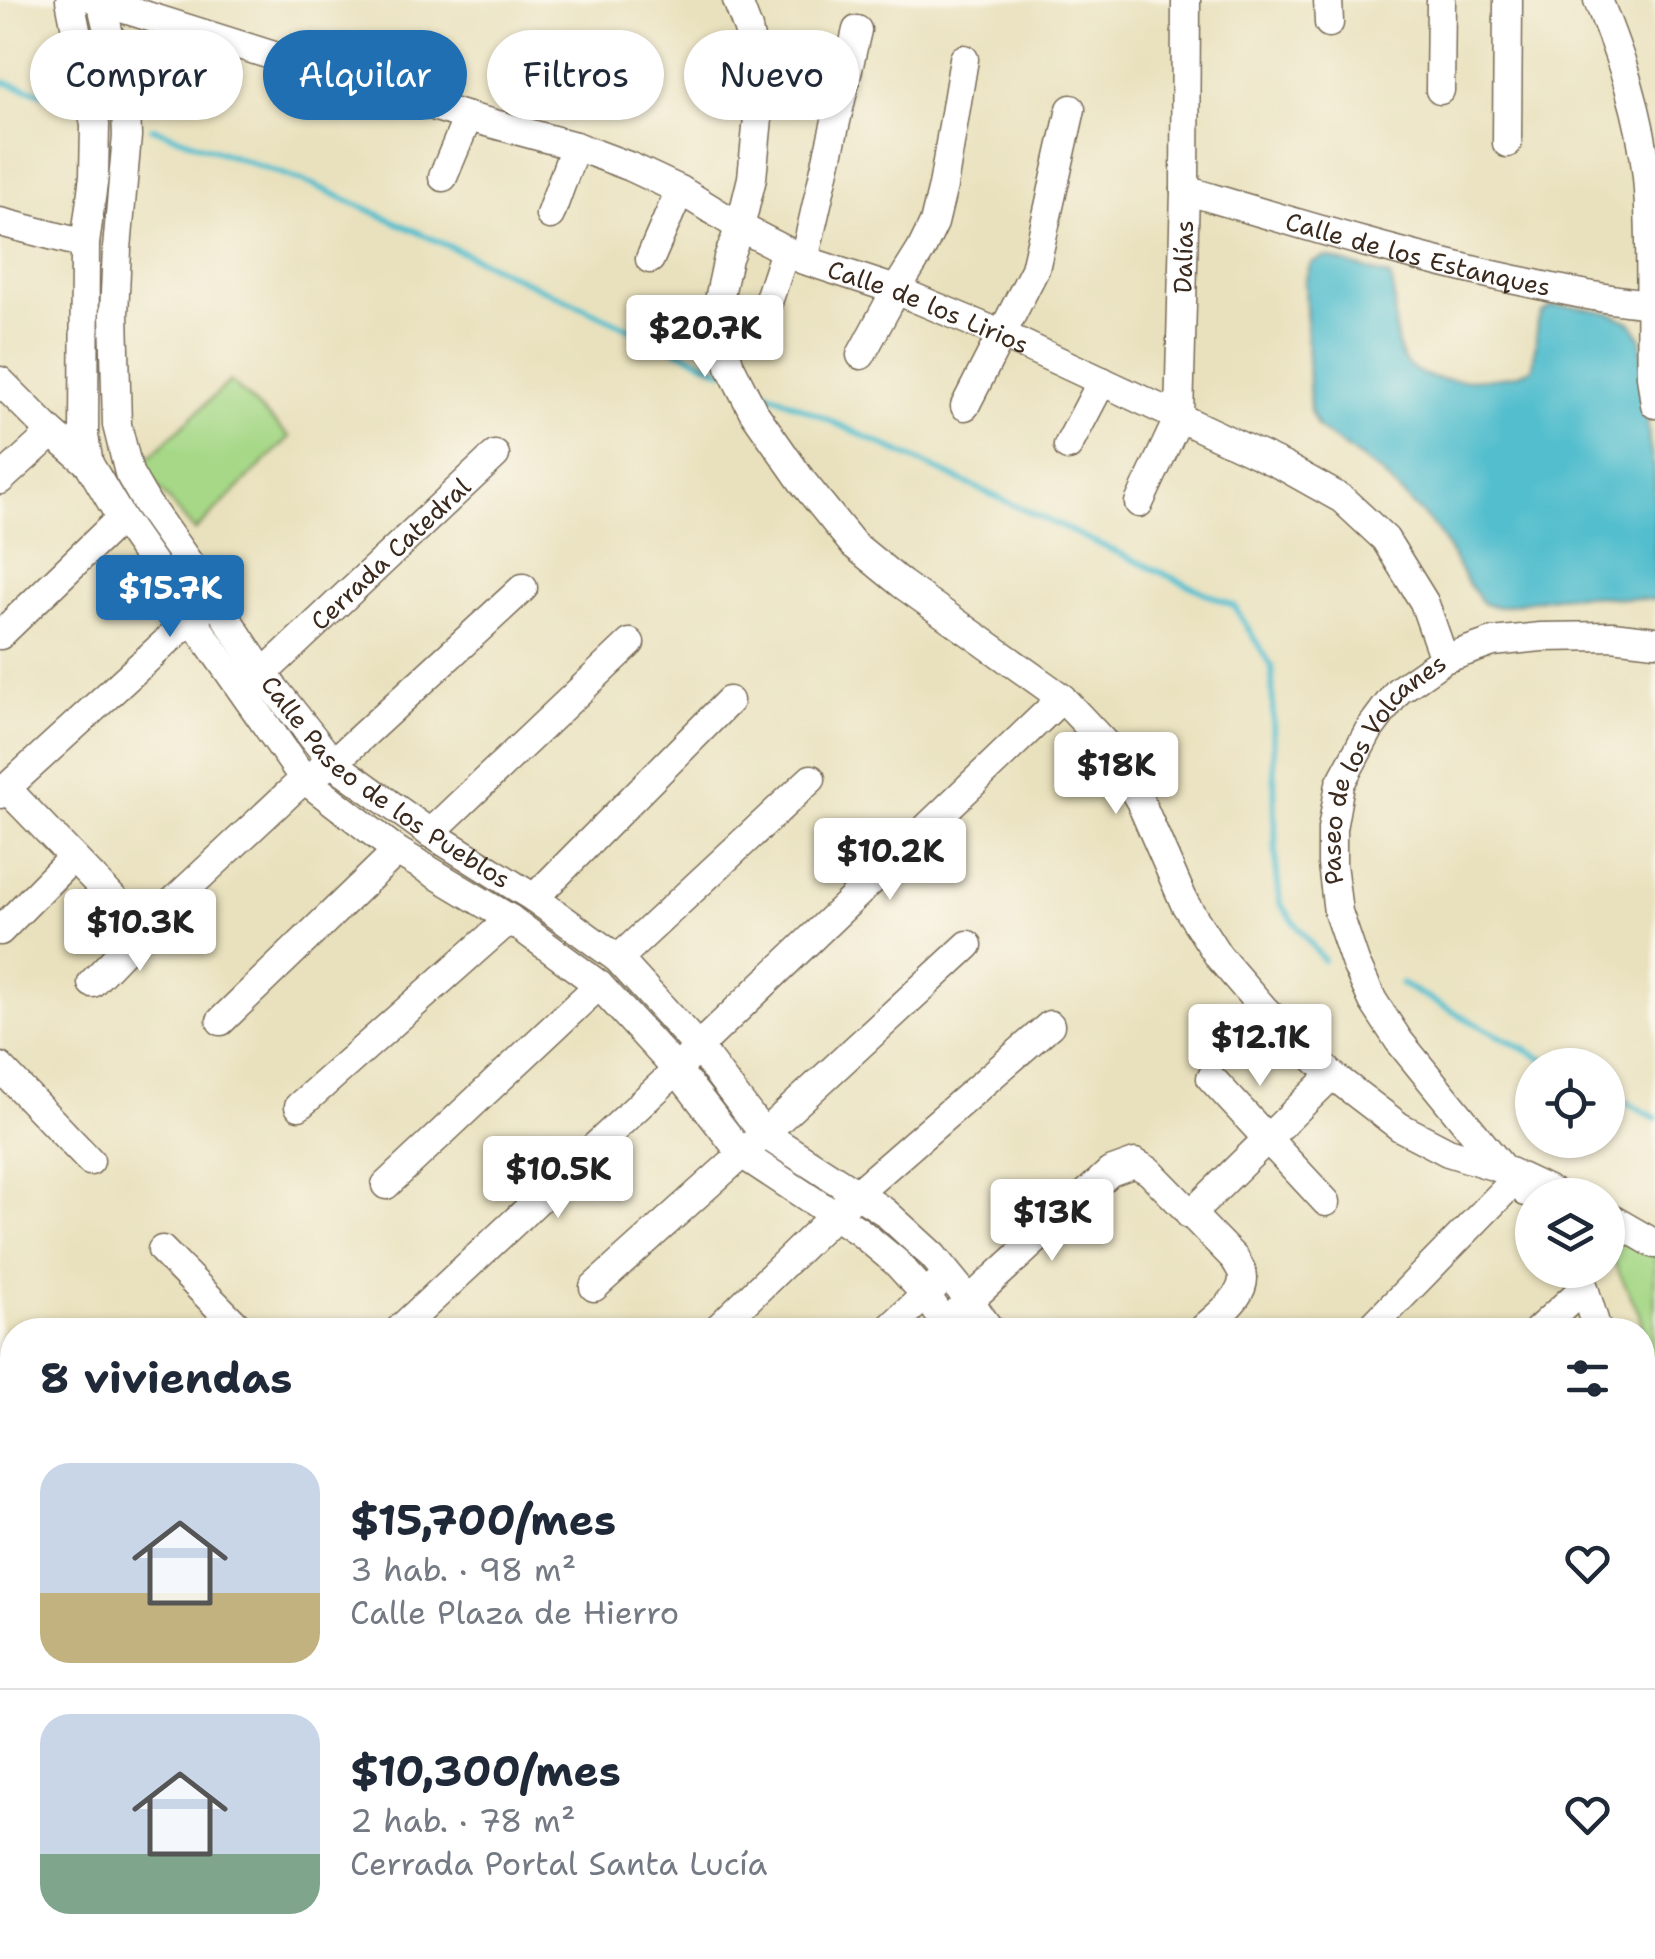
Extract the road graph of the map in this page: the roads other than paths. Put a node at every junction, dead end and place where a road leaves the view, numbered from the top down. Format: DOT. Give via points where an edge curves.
graph roads {
  1 [pos="70,0"];
  2 [pos="737,0"];
  3 [pos="1186,0"];
  4 [pos="1440,0"];
  5 [pos="1508,0"];
  6 [pos="1598,0"];
  7 [pos="99,1"];
  8 [pos="964,59"];
  9 [pos="1440,90"];
  10 [pos="1070,109"];
  11 [pos="468,116"];
  12 [pos="833,120"];
  13 [pos="1507,143"];
  14 [pos="575,146"];
  15 [pos="94,176"];
  16 [pos="443,177"];
  17 [pos="123,180"];
  18 [pos="680,190"];
  19 [pos="1186,190"];
  20 [pos="550,215"];
  21 [pos="0,222"];
  22 [pos="740,226"];
  23 [pos="85,244"];
  24 [pos="795,255"];
  25 [pos="650,259"];
  26 [pos="896,290"];
  27 [pos="768,302"];
  28 [pos="1652,304"];
  29 [pos="1003,335"];
  30 [pos="861,355"];
  31 [pos="0,380"];
  32 [pos="1102,381"];
  33 [pos="1655,404"];
  34 [pos="966,406"];
  35 [pos="1180,418"];
  36 [pos="52,432"];
  37 [pos="1068,446"];
  38 [pos="495,456"];
  39 [pos="89,464"];
  40 [pos="0,480"];
  41 [pos="1140,503"];
  42 [pos="121,518"];
  43 [pos="523,588"];
  44 [pos="214,600"];
  45 [pos="190,619"];
  46 [pos="0,635"];
  47 [pos="1655,642"];
  48 [pos="630,643"];
  49 [pos="1444,660"];
  50 [pos="253,684"];
  51 [pos="1062,698"];
  52 [pos="729,701"];
  53 [pos="333,763"];
  54 [pos="304,778"];
  55 [pos="811,779"];
  56 [pos="3,791"];
  57 [pos="430,833"];
  58 [pos="396,851"];
  59 [pos="72,858"];
  60 [pos="534,898"];
  61 [pos="510,920"];
  62 [pos="148,925"];
  63 [pos="0,932"];
  64 [pos="968,945"];
  65 [pos="618,959"];
  66 [pos="92,983"];
  67 [pos="599,986"];
  68 [pos="221,1021"];
  69 [pos="1050,1025"];
  70 [pos="698,1047"];
  71 [pos="0,1067"];
  72 [pos="678,1070"];
  73 [pos="1332,1075"];
  74 [pos="1210,1078"];
  75 [pos="299,1106"];
  76 [pos="763,1133"];
  77 [pos="1268,1139"];
  78 [pos="742,1154"];
  79 [pos="90,1162"];
  80 [pos="1515,1179"];
  81 [pos="1515,1182"];
  82 [pos="386,1185"];
  83 [pos="1515,1186"];
  84 [pos="856,1194"];
  85 [pos="1326,1202"];
  86 [pos="1190,1214"];
  87 [pos="834,1217"];
  88 [pos="1625,1227"];
  89 [pos="1655,1244"];
  90 [pos="162,1250"];
  91 [pos="947,1274"];
  92 [pos="594,1287"];
  93 [pos="1572,1288"];
  94 [pos="1582,1288"];
  95 [pos="926,1295"];
  96 [pos="969,1300"];
  97 [pos="230,1318"];
  98 [pos="412,1318"];
  99 [pos="729,1318"];
  100 [pos="901,1318"];
  101 [pos="942,1318"];
  102 [pos="955,1318"];
  103 [pos="982,1318"];
  104 [pos="1214,1318"];
  105 [pos="1380,1318"];
  106 [pos="1548,1318"];
  107 [pos="1593,1318"];
  1 -- 15 [label="street, Calle Paseo de los Pueblos" via="95,125"];
  2 -- 22 [label="street" via="760,108"];
  3 -- 19 [label="street, Dalías"];
  4 -- 9 [label="street"];
  5 -- 13 [label="street"];
  6 -- 28 [label="street" via="1636,111 1647,176"];
  7 -- 11 [label="street, Calle de los Lirios"];
  7 -- 17 [label="street, Calle Paseo de los Pueblos" via="126,109"];
  8 -- 26 [label="street" via="934,222"];
  10 -- 29 [label="street" via="1035,269"];
  11 -- 14 [label="street, Calle de los Lirios"];
  11 -- 16 [label="street"];
  12 -- 24 [label="street"];
  14 -- 18 [label="street, Calle de los Lirios"];
  14 -- 20 [label="street"];
  15 -- 17 [label="street"];
  15 -- 23 [label="street, Calle Paseo de los Pueblos"];
  17 -- 44 [label="street, Calle Paseo de los Pueblos" via="114,314 122,451 147,504"];
  18 -- 22 [label="street, Calle de los Lirios"];
  18 -- 25 [label="street"];
  19 -- 28 [label="street, Calle de los Estanques" via="1464,268"];
  19 -- 35 [label="street, Dalías"];
  21 -- 23 [label="street"];
  22 -- 24 [label="street, Calle de los Lirios"];
  22 -- 51 [label="street" via="718,325 753,411 853,544"];
  23 -- 39 [label="street, Calle Paseo de los Pueblos"];
  24 -- 26 [label="street, Calle de los Lirios"];
  24 -- 27 [label="street"];
  26 -- 29 [label="street, Calle de los Lirios"];
  26 -- 30 [label="street"];
  28 -- 33 [label="street"];
  29 -- 32 [label="street, Calle de los Lirios"];
  29 -- 34 [label="street"];
  31 -- 36 [label="street"];
  32 -- 35 [label="street, Calle de los Lirios"];
  32 -- 37 [label="street"];
  35 -- 41 [label="street, Dalías"];
  35 -- 49 [label="street, Calle de los Lirios" via="1342,499 1385,539 1424,602"];
  36 -- 39 [label="street"];
  36 -- 40 [label="street"];
  38 -- 50 [label="street, Cerrada Catedral"];
  39 -- 42 [label="street, Calle Paseo de los Pueblos"];
  42 -- 45 [label="street, Calle Paseo de los Pueblos"];
  42 -- 46 [label="street"];
  43 -- 53 [label="street"];
  44 -- 45 [label="street"];
  44 -- 50 [label="street, Calle Paseo de los Pueblos"];
  45 -- 50 [label="street, Calle Paseo de los Pueblos"];
  45 -- 56 [label="street"];
  47 -- 49 [label="street, Paseo de los Volcanes" via="1541,636 1493,642"];
  48 -- 57 [label="street"];
  49 -- 80 [label="street, Paseo de los Volcanes" via="1398,691 1340,784 1332,829 1338,912 1373,1001 1399,1041"];
  50 -- 53 [label="street, Calle Paseo de los Pueblos"];
  50 -- 54 [label="street, Calle Paseo de los Pueblos"];
  51 -- 70 [label="street"];
  51 -- 73 [label="street" via="1109,748 1184,904 1220,957"];
  52 -- 60 [label="street"];
  53 -- 54 [label="street"];
  53 -- 57 [label="street, Calle Paseo de los Pueblos"];
  54 -- 58 [label="street, Calle Paseo de los Pueblos"];
  54 -- 62 [label="street"];
  55 -- 65 [label="street"];
  56 -- 59 [label="street"];
  57 -- 60 [label="street, Calle Paseo de los Pueblos"];
  58 -- 61 [label="street, Calle Paseo de los Pueblos"];
  58 -- 68 [label="street"];
  59 -- 62 [label="street"];
  59 -- 63 [label="street"];
  60 -- 65 [label="street, Calle Paseo de los Pueblos"];
  61 -- 67 [label="street, Calle Paseo de los Pueblos"];
  61 -- 75 [label="street"];
  62 -- 66 [label="street"];
  64 -- 76 [label="street"];
  65 -- 70 [label="street, Calle Paseo de los Pueblos"];
  67 -- 72 [label="street, Calle Paseo de los Pueblos"];
  67 -- 82 [label="street"];
  69 -- 84 [label="street"];
  70 -- 72 [label="street"];
  70 -- 76 [label="street, Calle Paseo de los Pueblos"];
  71 -- 79 [label="street"];
  72 -- 78 [label="street, Calle Paseo de los Pueblos"];
  72 -- 98 [label="street"];
  73 -- 77 [label="street"];
  73 -- 81 [label="street" via="1400,1127"];
  74 -- 77 [label="street"];
  76 -- 78 [label="street"];
  76 -- 84 [label="street, Calle Paseo de los Pueblos"];
  77 -- 85 [label="street"];
  77 -- 86 [label="street"];
  78 -- 87 [label="street, Calle Paseo de los Pueblos"];
  78 -- 92 [label="street"];
  83 -- 105 [label="street"];
  84 -- 87 [label="street"];
  84 -- 91 [label="street, Calle Paseo de los Pueblos" via="886,1212"];
  86 -- 96 [label="street" via="1149,1171 1135,1163 1120,1167"];
  86 -- 104 [label="street" via="1242,1272 1236,1297"];
  87 -- 95 [label="street, Calle Paseo de los Pueblos" via="896,1262"];
  87 -- 99 [label="street"];
  88 -- 89 [label="street"];
  90 -- 97 [label="street"];
  91 -- 95 [label="street"];
  91 -- 96 [label="street, Calle Paseo de los Pueblos"];
  93 -- 106 [label="street"];
  94 -- 107 [label="street"];
  95 -- 100 [label="street"];
  95 -- 101 [label="street, Calle Paseo de los Pueblos"];
  96 -- 102 [label="street"];
  96 -- 103 [label="street, Calle Paseo de los Pueblos"];
}
